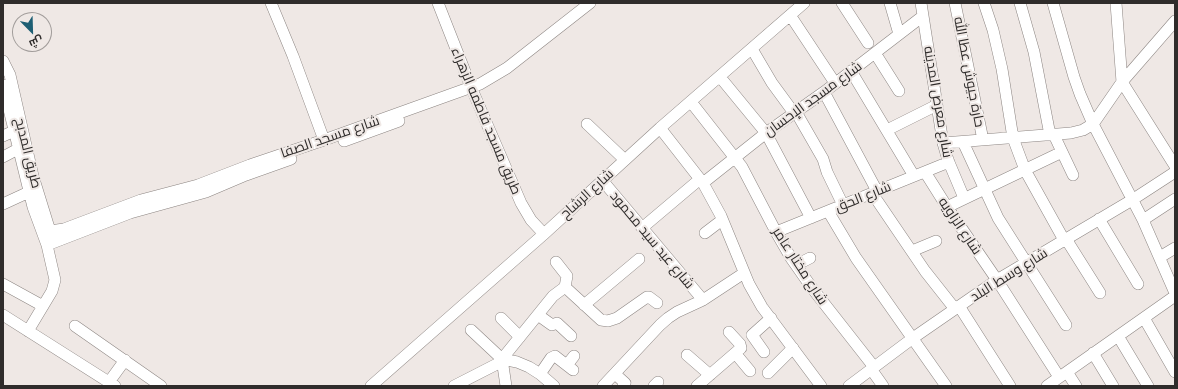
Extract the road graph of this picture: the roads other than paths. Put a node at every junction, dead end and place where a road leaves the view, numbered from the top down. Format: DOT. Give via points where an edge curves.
graph roads {
  1 [pos="271,3"];
  2 [pos="438,3"];
  3 [pos="590,3"];
  4 [pos="804,3"];
  5 [pos="842,3"];
  6 [pos="890,3"];
  7 [pos="921,3"];
  8 [pos="955,3"];
  9 [pos="984,3"];
  10 [pos="1020,3"];
  11 [pos="1053,3"];
  12 [pos="1116,3"];
  13 [pos="790,15"];
  14 [pos="923,16"];
  15 [pos="1175,21"];
  16 [pos="899,34"];
  17 [pos="868,42"];
  18 [pos="752,49"];
  19 [pos="875,53"];
  20 [pos="3,61"];
  21 [pos="852,71"];
  22 [pos="720,77"];
  23 [pos="1122,82"];
  24 [pos="835,83"];
  25 [pos="3,85"];
  26 [pos="472,90"];
  27 [pos="899,91"];
  28 [pos="824,92"];
  29 [pos="691,102"];
  30 [pos="937,105"];
  31 [pos="795,112"];
  32 [pos="586,124"];
  33 [pos="1093,124"];
  34 [pos="660,128"];
  35 [pos="887,130"];
  36 [pos="14,131"];
  37 [pos="766,133"];
  38 [pos="1052,135"];
  39 [pos="3,136"];
  40 [pos="1013,138"];
  41 [pos="324,140"];
  42 [pos="983,140"];
  43 [pos="963,142"];
  44 [pos="943,143"];
  45 [pos="18,149"];
  46 [pos="1062,152"];
  47 [pos="3,156"];
  48 [pos="736,157"];
  49 [pos="625,160"];
  50 [pos="949,162"];
  51 [pos="1175,166"];
  52 [pos="1025,170"];
  53 [pos="925,172"];
  54 [pos="1175,172"];
  55 [pos="1073,175"];
  56 [pos="914,176"];
  57 [pos="602,180"];
  58 [pos="701,181"];
  59 [pos="984,189"];
  60 [pos="29,192"];
  61 [pos="875,192"];
  62 [pos="964,198"];
  63 [pos="1175,199"];
  64 [pos="1132,200"];
  65 [pos="3,204"];
  66 [pos="843,205"];
  67 [pos="946,207"];
  68 [pos="828,211"];
  69 [pos="810,218"];
  70 [pos="1099,219"];
  71 [pos="722,220"];
  72 [pos="1142,220"];
  73 [pos="642,228"];
  74 [pos="50,231"];
  75 [pos="776,232"];
  76 [pos="705,233"];
  77 [pos="544,234"];
  78 [pos="1065,240"];
  79 [pos="936,241"];
  80 [pos="47,245"];
  81 [pos="1175,248"];
  82 [pos="912,251"];
  83 [pos="1160,257"];
  84 [pos="810,258"];
  85 [pos="639,259"];
  86 [pos="556,262"];
  87 [pos="1026,263"];
  88 [pos="796,265"];
  89 [pos="744,273"];
  90 [pos="997,280"];
  91 [pos="3,284"];
  92 [pos="1138,284"];
  93 [pos="565,287"];
  94 [pos="1100,293"];
  95 [pos="1175,293"];
  96 [pos="1175,296"];
  97 [pos="703,300"];
  98 [pos="658,303"];
  99 [pos="584,305"];
  100 [pos="43,306"];
  101 [pos="957,308"];
  102 [pos="3,315"];
  103 [pos="538,315"];
  104 [pos="500,318"];
  105 [pos="771,318"];
  106 [pos="1144,318"];
  107 [pos="1066,325"];
  108 [pos="75,326"];
  109 [pos="471,330"];
  110 [pos="28,331"];
  111 [pos="729,332"];
  112 [pos="571,336"];
  113 [pos="1118,336"];
  114 [pos="520,337"];
  115 [pos="913,338"];
  116 [pos="792,348"];
  117 [pos="764,352"];
  118 [pos="735,353"];
  119 [pos="1093,353"];
  120 [pos="687,355"];
  121 [pos="574,356"];
  122 [pos="502,359"];
  123 [pos="125,360"];
  124 [pos="873,368"];
  125 [pos="750,371"];
  126 [pos="1175,372"];
  127 [pos="540,374"];
  128 [pos="614,374"];
  129 [pos="768,374"];
  130 [pos="1063,374"];
  131 [pos="705,382"];
  132 [pos="112,384"];
  133 [pos="161,386"];
  134 [pos="371,386"];
  135 [pos="454,386"];
  136 [pos="506,386"];
  137 [pos="554,386"];
  138 [pos="603,386"];
  139 [pos="623,386"];
  140 [pos="821,386"];
  141 [pos="849,386"];
  142 [pos="883,386"];
  143 [pos="946,386"];
  144 [pos="1010,386"];
  145 [pos="1047,386"];
  146 [pos="1076,386"];
  147 [pos="1113,386"];
  148 [pos="1148,386"];
  1 -- 41 [label="street"];
  2 -- 26 [label="street, طريق مسجد فاطمه الزهراء"];
  3 -- 26 [label="street, شارع مسجد الصفا" via="507,68"];
  4 -- 13 [label="street, شارع الرشاح"];
  5 -- 17 [label="street"];
  6 -- 16 [label="street"];
  7 -- 14 [label="street, شارع معرض المدينه"];
  8 -- 42 [label="street, حارة جيوش عطا الله"];
  9 -- 40 [label="street" via="1002,69"];
  10 -- 38 [label="street" via="1034,52"];
  11 -- 33 [label="street" via="1074,77"];
  12 -- 23 [label="street"];
  13 -- 18 [label="street, شارع الرشاح"];
  13 -- 24 [label="street"];
  14 -- 16 [label="street, شارع مسجد الإحسان"];
  14 -- 30 [label="street, شارع معرض المدينه"];
  15 -- 23 [label="street"];
  16 -- 19 [label="street, شارع مسجد الإحسان"];
  18 -- 22 [label="street, شارع الرشاح"];
  18 -- 31 [label="street" via="772,83"];
  19 -- 21 [label="street, شارع مسجد الإحسان"];
  19 -- 27 [label="street"];
  20 -- 74 [label="street, طريق المدبح" via="10,75 33,176"];
  21 -- 24 [label="street, شارع مسجد الإحسان"];
  21 -- 35 [label="street"];
  22 -- 29 [label="street, شارع الرشاح"];
  22 -- 37 [label="street"];
  23 -- 33 [label="street"];
  23 -- 51 [label="street"];
  24 -- 28 [label="street, شارع مسجد الإحسان"];
  25 -- 36 [label="street, طريق المدبح"];
  26 -- 41 [label="street, شارع مسجد الصفا"];
  26 -- 77 [label="street, طريق مسجد فاطمه الزهراء" via="521,203 531,220"];
  26 -- 80 [label="street, شارع مسجد الصفا" via="375,130 246,175 206,192 130,213"];
  28 -- 31 [label="street, شارع مسجد الإحسان"];
  28 -- 61 [label="street"];
  29 -- 34 [label="street, شارع الرشاح"];
  29 -- 48 [label="street, شارع مختار عامر"];
  30 -- 35 [label="street"];
  30 -- 44 [label="street, شارع معرض المدينه"];
  31 -- 37 [label="street, شارع مسجد الإحسان"];
  31 -- 66 [label="street" via="823,159"];
  32 -- 49 [label="street"];
  33 -- 38 [label="street" via="1083,130"];
  33 -- 64 [label="street"];
  34 -- 49 [label="street, شارع الرشاح"];
  34 -- 58 [label="street"];
  35 -- 56 [label="street"];
  36 -- 39 [label="street"];
  36 -- 45 [label="street, طريق المدبح"];
  37 -- 48 [label="street, شارع مسجد الإحسان"];
  37 -- 69 [label="street"];
  38 -- 40 [label="street"];
  38 -- 46 [label="street"];
  40 -- 42 [label="street"];
  40 -- 52 [label="street"];
  41 -- 74 [label="street, شارع مسجد الصفا" via="198,185 141,200 64,229"];
  42 -- 43 [label="street"];
  43 -- 44 [label="street"];
  43 -- 59 [label="street"];
  44 -- 50 [label="street, شارع معرض المدينه"];
  45 -- 47 [label="street"];
  45 -- 60 [label="street, طريق المدبح"];
  46 -- 52 [label="street"];
  46 -- 55 [label="street"];
  48 -- 58 [label="street, شارع مسجد الإحسان"];
  48 -- 75 [label="street, شارع مختار عامر"];
  49 -- 57 [label="street, شارع الرشاح"];
  50 -- 53 [label="street, شارع الحق"];
  50 -- 62 [label="street, شارع معرض المدينه"];
  52 -- 59 [label="street"];
  52 -- 78 [label="street"];
  53 -- 56 [label="street, شارع الحق"];
  53 -- 67 [label="street, شارع الزاويه"];
  54 -- 64 [label="street, شارع وسط البلد"];
  56 -- 61 [label="street, شارع الحق"];
  57 -- 73 [label="street, شارع عيد سيد محمود"];
  57 -- 77 [label="street, شارع الرشاح"];
  58 -- 71 [label="street"];
  58 -- 73 [label="street, شارع مسجد الإحسان"];
  59 -- 62 [label="street"];
  59 -- 87 [label="street" via="1000,222"];
  60 -- 65 [label="street"];
  60 -- 80 [label="street, طريق المدبح"];
  61 -- 66 [label="street, شارع الحق"];
  61 -- 82 [label="street"];
  62 -- 67 [label="street"];
  63 -- 72 [label="street"];
  64 -- 70 [label="street, شارع وسط البلد"];
  64 -- 72 [label="street"];
  66 -- 68 [label="street, شارع الحق"];
  67 -- 90 [label="street, شارع الزاويه"];
  68 -- 69 [label="street, شارع الحق"];
  68 -- 115 [label="street" via="856,258"];
  69 -- 75 [label="street, شارع الحق"];
  70 -- 78 [label="street, شارع وسط البلد"];
  70 -- 92 [label="street"];
  71 -- 76 [label="street"];
  71 -- 89 [label="street"];
  72 -- 83 [label="street"];
  73 -- 97 [label="street, شارع عيد سيد محمود"];
  74 -- 80 [label="street, طريق المدبح"];
  75 -- 88 [label="street, شارع مختار عامر"];
  77 -- 134 [label="street, شارع الرشاح"];
  78 -- 87 [label="street, شارع وسط البلد"];
  78 -- 94 [label="street"];
  79 -- 82 [label="street"];
  80 -- 100 [label="street, طريق المدبح" via="55,280"];
  81 -- 83 [label="street"];
  82 -- 101 [label="street"];
  83 -- 95 [label="street"];
  84 -- 88 [label="street"];
  85 -- 99 [label="street"];
  86 -- 93 [label="street" via="567,276"];
  87 -- 90 [label="street, شارع وسط البلد"];
  87 -- 107 [label="street"];
  88 -- 124 [label="street, شارع مختار عامر"];
  89 -- 97 [label="street"];
  89 -- 105 [label="street" via="762,307"];
  90 -- 101 [label="street, شارع وسط البلد"];
  90 -- 130 [label="street, شارع الزاويه"];
  91 -- 100 [label="street"];
  93 -- 99 [label="street"];
  93 -- 103 [label="street" via="553,296"];
  96 -- 106 [label="street"];
  97 -- 128 [label="street" via="668,318"];
  98 -- 99 [label="street" via="647,297 617,318 608,321 601,320"];
  100 -- 110 [label="street, طريق المدبح"];
  101 -- 115 [label="street, شارع وسط البلد"];
  101 -- 144 [label="street"];
  102 -- 110 [label="street"];
  103 -- 112 [label="street" via="552,326 557,322"];
  103 -- 114 [label="street"];
  104 -- 114 [label="street"];
  105 -- 116 [label="street"];
  105 -- 117 [label="street" via="752,335"];
  106 -- 113 [label="street"];
  106 -- 126 [label="street"];
  108 -- 123 [label="street"];
  109 -- 122 [label="street"];
  110 -- 132 [label="street"];
  111 -- 118 [label="street" via="741,345"];
  113 -- 119 [label="street"];
  113 -- 148 [label="street"];
  114 -- 122 [label="street"];
  115 -- 124 [label="street, شارع وسط البلد"];
  115 -- 143 [label="street"];
  116 -- 129 [label="street"];
  116 -- 140 [label="street"];
  118 -- 125 [label="street"];
  118 -- 131 [label="street"];
  119 -- 130 [label="street"];
  119 -- 147 [label="street"];
  120 -- 131 [label="street"];
  121 -- 127 [label="street" via="570,368 553,356"];
  122 -- 127 [label="street" via="517,362"];
  122 -- 135 [label="street"];
  122 -- 136 [label="street"];
  123 -- 132 [label="street"];
  123 -- 133 [label="street"];
  124 -- 141 [label="street, شارع وسط البلد"];
  124 -- 142 [label="street, شارع مختار عامر"];
  127 -- 137 [label="street"];
  128 -- 138 [label="street"];
  128 -- 139 [label="street" via="625,383"];
  130 -- 145 [label="street"];
  130 -- 146 [label="street, شارع الزاويه"];
}
